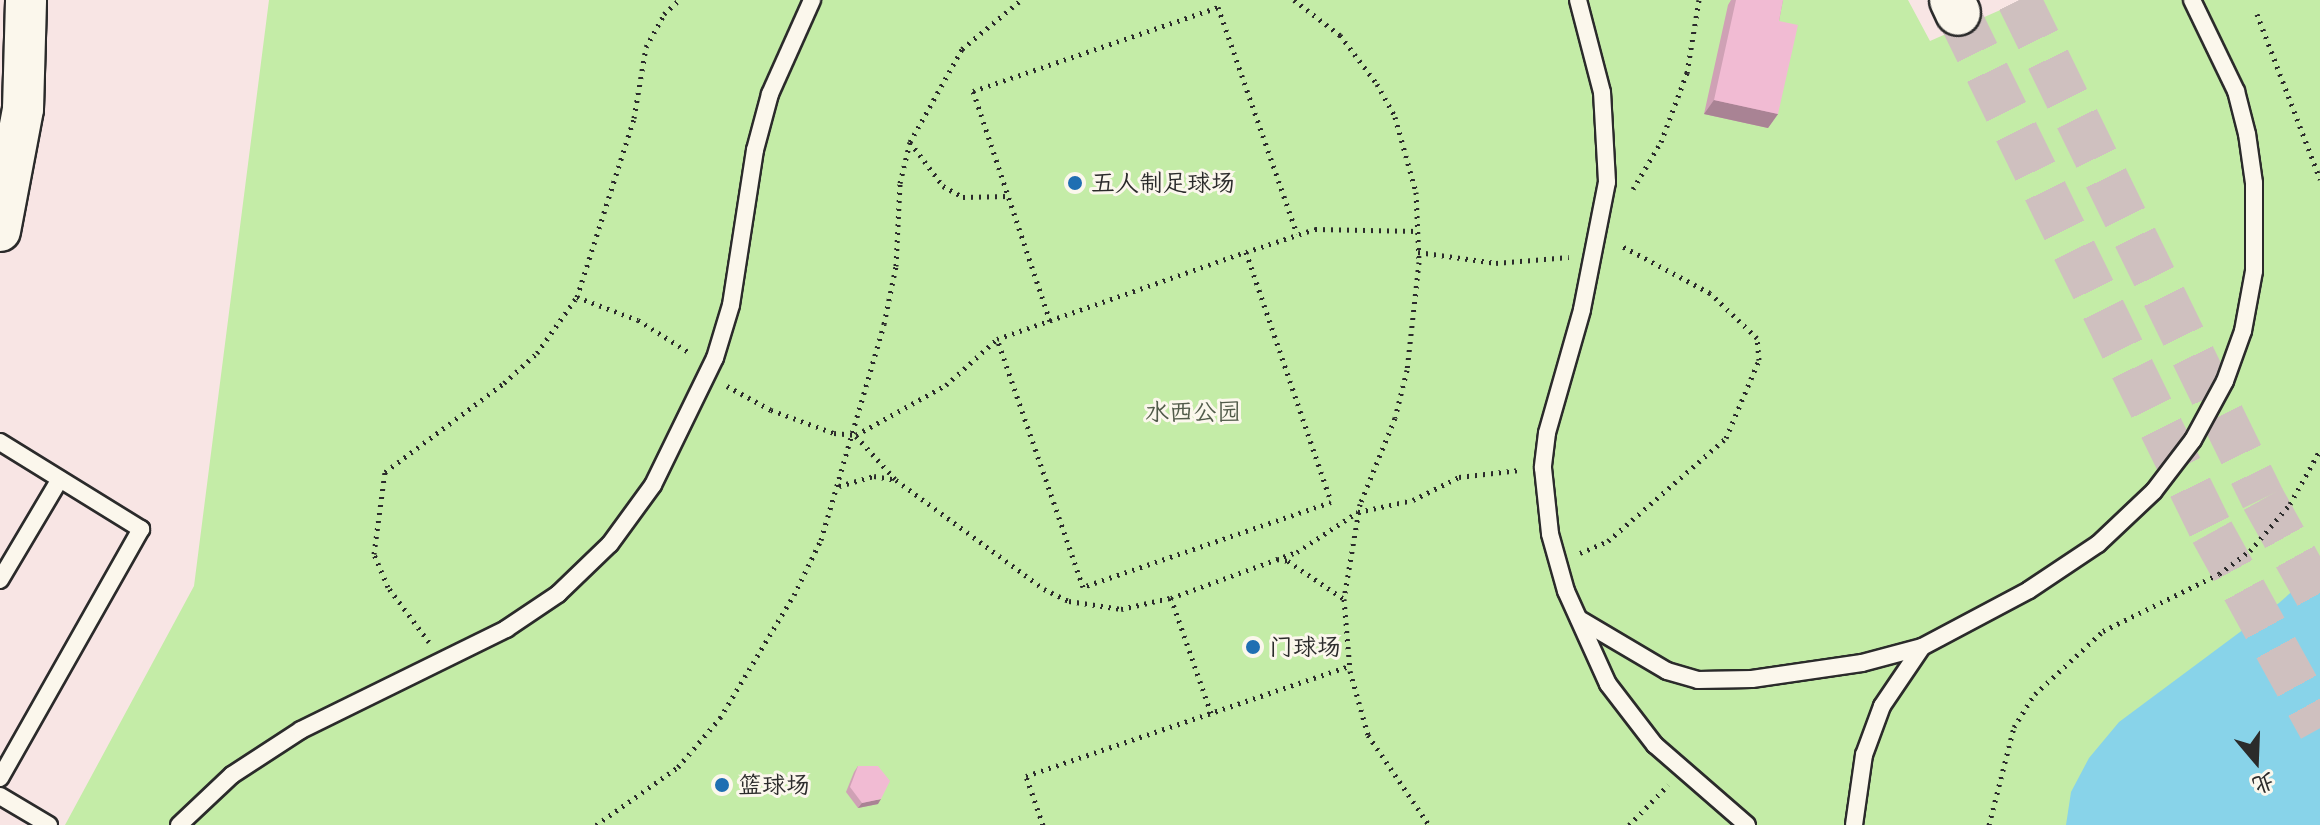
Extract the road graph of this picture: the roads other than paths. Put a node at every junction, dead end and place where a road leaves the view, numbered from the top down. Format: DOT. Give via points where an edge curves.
graph roads {
  1 [pos="1,0"];
  2 [pos="26,0"];
  3 [pos="812,0"];
  4 [pos="1578,0"];
  5 [pos="2192,0"];
  6 [pos="0,85"];
  7 [pos="0,231"];
  8 [pos="0,442"];
  9 [pos="60,479"];
  10 [pos="0,580"];
  11 [pos="1579,619"];
  12 [pos="1922,647"];
  13 [pos="0,778"];
  14 [pos="0,796"];
  15 [pos="49,825"];
  16 [pos="179,825"];
  17 [pos="1747,825"];
  18 [pos="1854,825"];
  1 -- 6 [label="street"];
  2 -- 7 [label="street" via="23,109"];
  3 -- 16 [label="lane" via="770,94 755,150 731,305 709,371 653,485 610,544 558,594 445,661 301,730 232,775"];
  4 -- 11 [label="lane" via="1594,55 1607,138 1600,234 1556,393 1543,468 1544,506"];
  5 -- 12 [label="lane" via="2236,91 2254,183 2254,271 2235,357 2211,412 2179,459 2098,544 2029,590"];
  8 -- 9 [label="lane"];
  9 -- 10 [label="lane"];
  9 -- 13 [label="lane" via="141,529"];
  11 -- 12 [label="lane" via="1667,671 1698,680 1799,674"];
  11 -- 17 [label="lane" via="1608,684 1677,766"];
  12 -- 18 [label="lane" via="1882,706 1864,755"];
  14 -- 15 [label="lane"];
}
